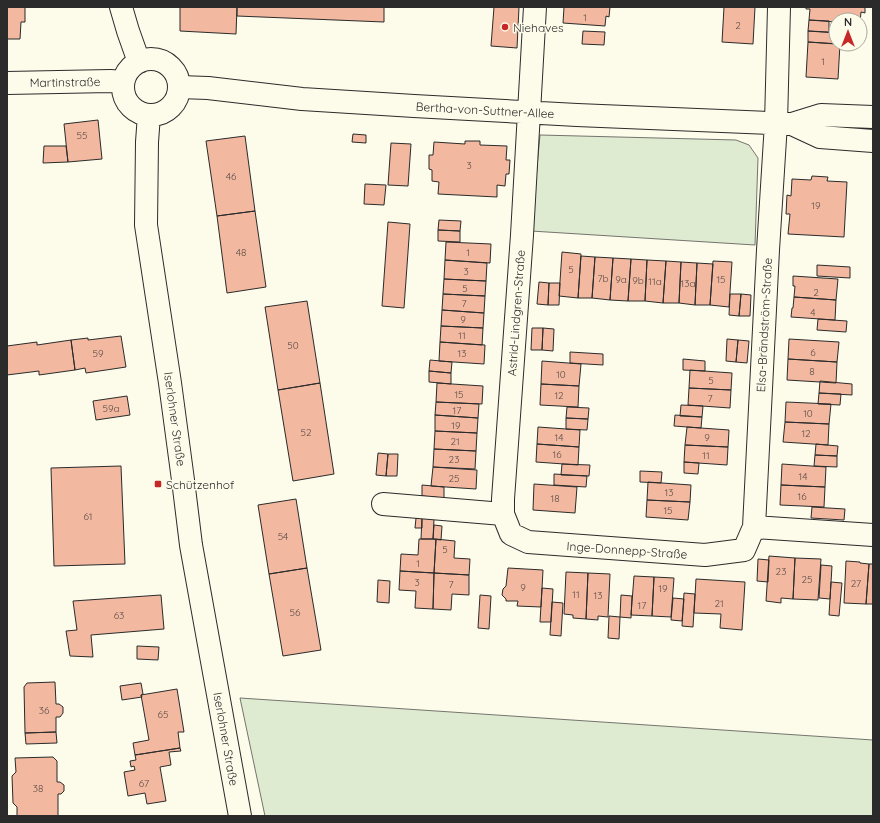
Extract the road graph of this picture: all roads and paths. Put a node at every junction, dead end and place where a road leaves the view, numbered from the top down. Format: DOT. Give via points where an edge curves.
graph roads {
  1 [pos="121,7"];
  2 [pos="535,7"];
  3 [pos="780,7"];
  4 [pos="139,62"];
  5 [pos="123,82"];
  6 [pos="7,83"];
  7 [pos="179,87"];
  8 [pos="528,112"];
  9 [pos="149,115"];
  10 [pos="873,117"];
  11 [pos="784,124"];
  12 [pos="873,141"];
  13 [pos="383,504"];
  14 [pos="502,514"];
  15 [pos="754,528"];
  16 [pos="873,536"];
  17 [pos="240,816"];
  1 -- 4 [label="street"];
  2 -- 8 [label="street, Astrid-Lindgren-Straße"];
  3 -- 11 [label="street, Elsa-Brändström-Straße"];
  4 -- 5 [label="street" via="131,67"];
  4 -- 7 [label="street" via="148,59 165,63 177,77"];
  5 -- 6 [label="street, Martinstraße"];
  5 -- 9 [label="street" via="123,92 132,108"];
  7 -- 8 [label="street, Bertha-von-Suttner-Allee" via="302,99"];
  7 -- 9 [label="street" via="173,104 158,114"];
  8 -- 11 [label="street, Bertha-von-Suttner-Allee"];
  8 -- 14 [label="street, Astrid-Lindgren-Straße"];
  9 -- 17 [label="street, Iserlohner Straße" via="146,225 191,545"];
  10 -- 11 [label="street, Bertha-von-Suttner-Allee" via="821,115"];
  11 -- 12 [label="street, Bertha-von-Suttner-Allee" via="820,137"];
  11 -- 15 [label="street, Elsa-Brändström-Straße" via="768,250"];
  13 -- 14 [label="street"];
  14 -- 15 [label="street, Inge-Donnepp-Straße" via="511,534 528,542 705,555 744,550"];
  15 -- 16 [label="street"];
}
